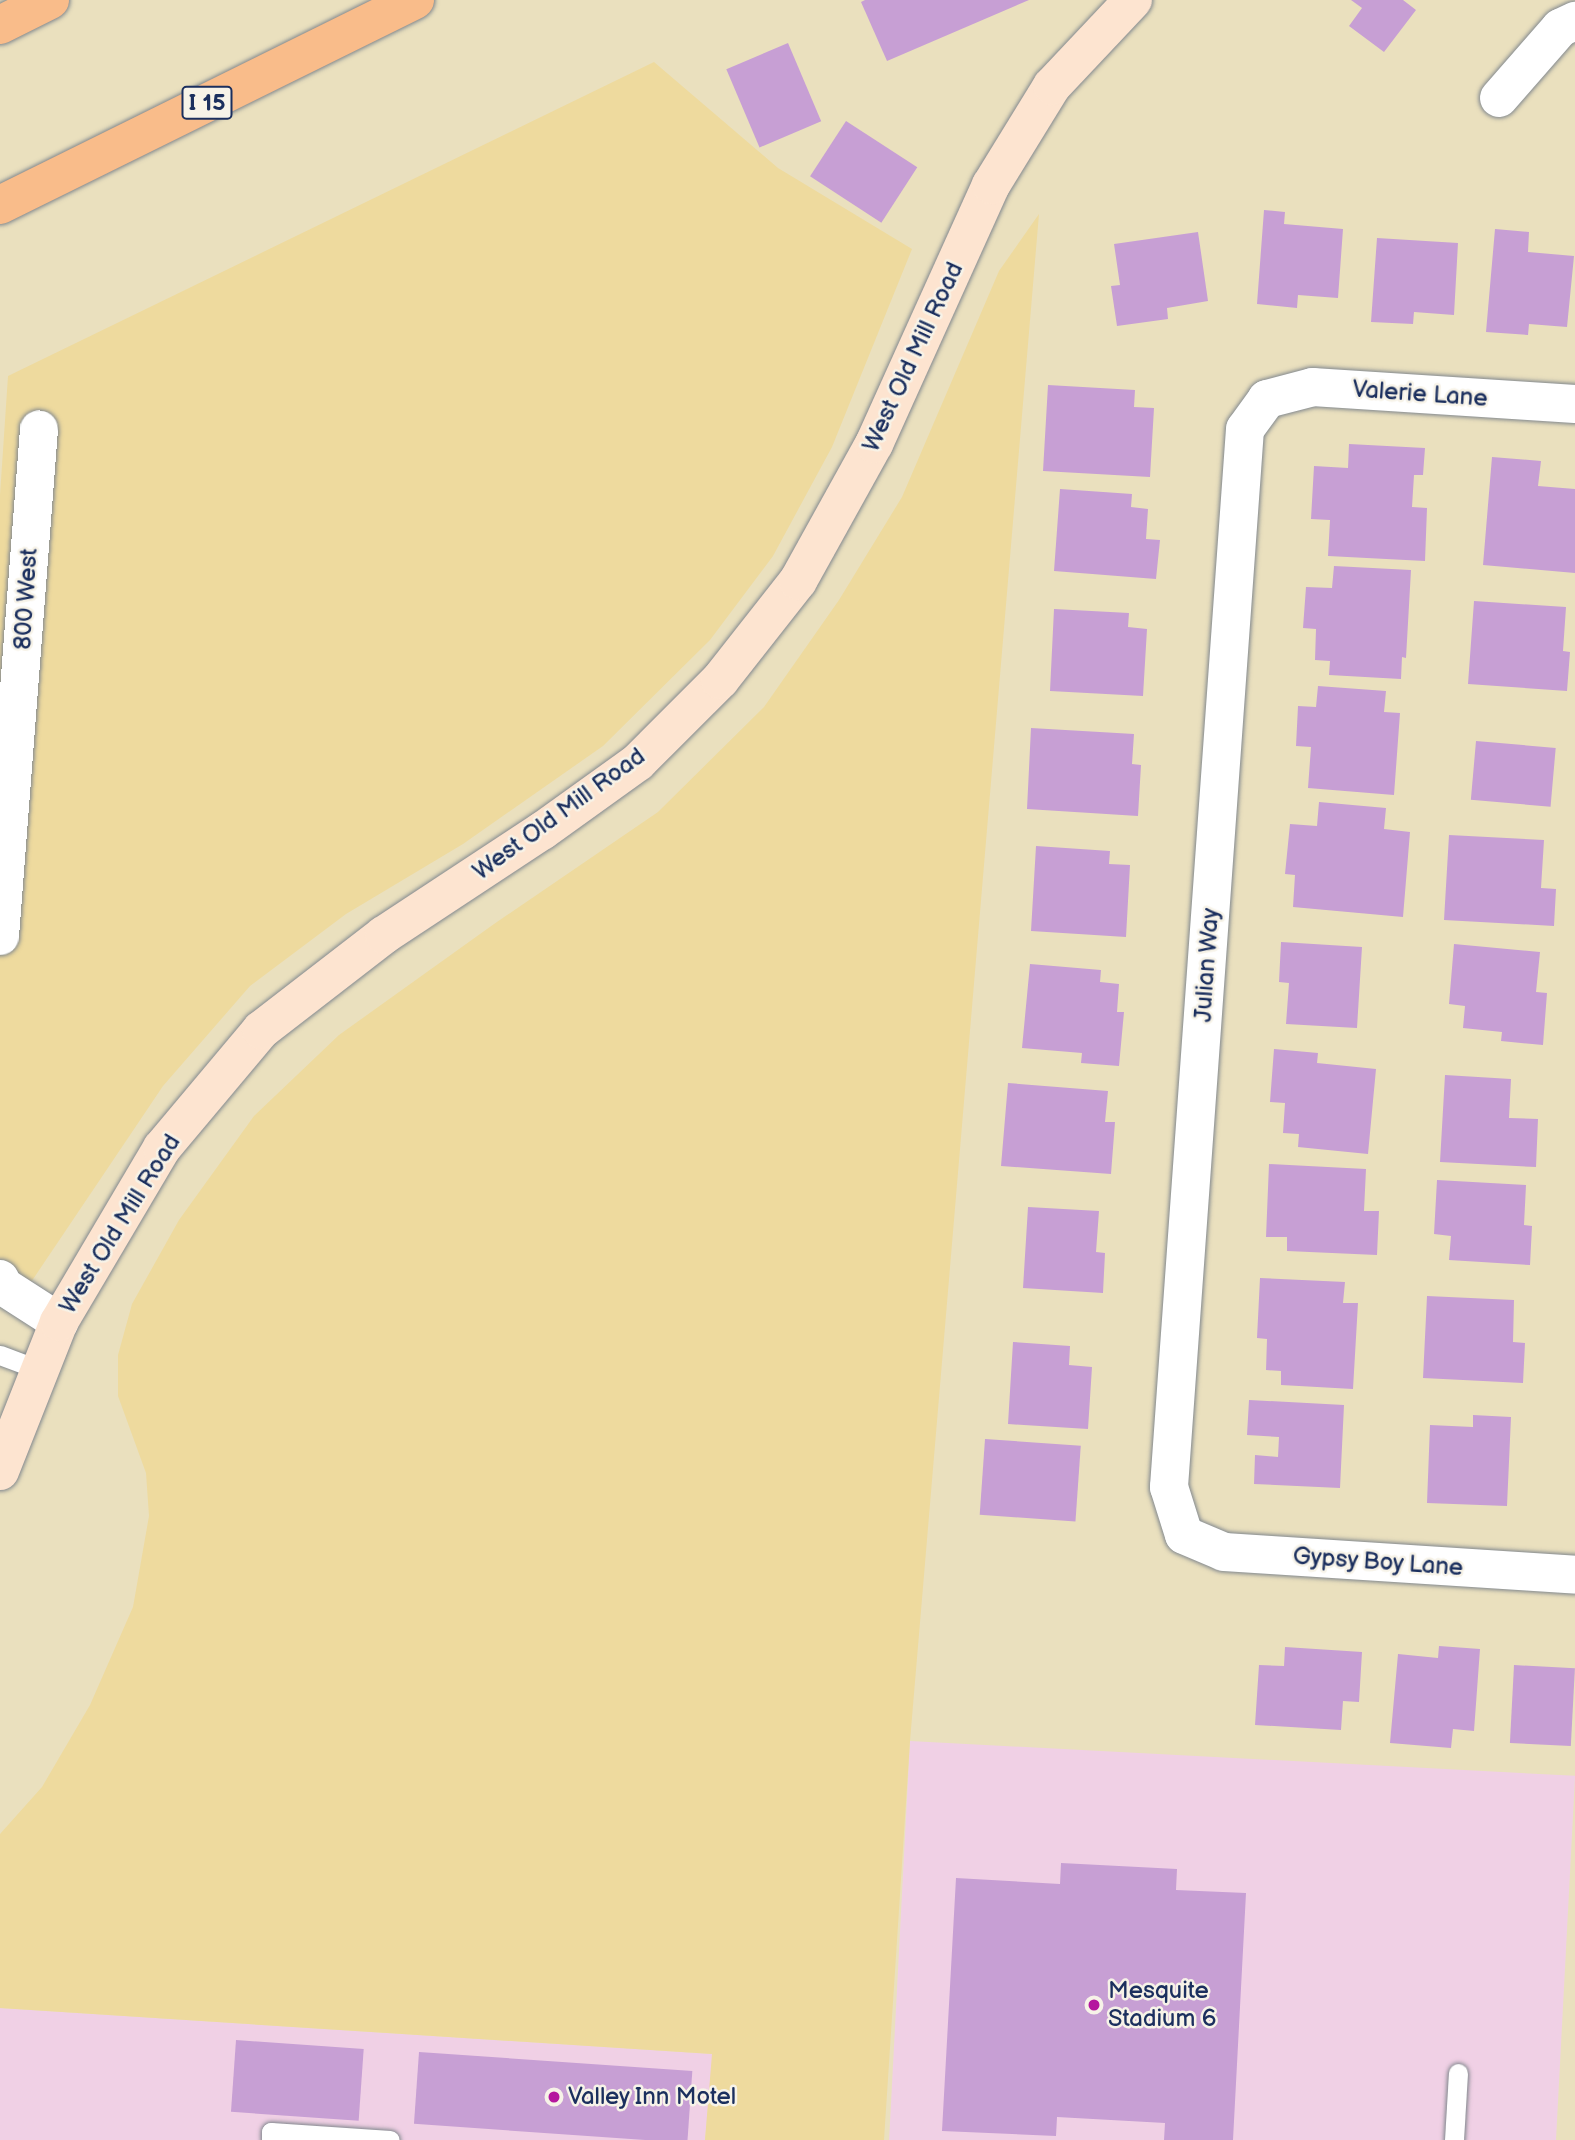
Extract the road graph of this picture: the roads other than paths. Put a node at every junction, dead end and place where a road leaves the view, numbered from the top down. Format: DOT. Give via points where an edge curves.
graph roads {
  1 [pos="50,0"];
  2 [pos="415,0"];
  3 [pos="1133,0"];
  4 [pos="1575,21"];
  5 [pos="0,25"];
  6 [pos="1499,98"];
  7 [pos="0,205"];
  8 [pos="1267,399"];
  9 [pos="1575,404"];
  10 [pos="39,429"];
  11 [pos="0,936"];
  12 [pos="0,1279"];
  13 [pos="59,1322"];
  14 [pos="0,1355"];
  15 [pos="40,1370"];
  16 [pos="0,1471"];
  17 [pos="1184,1535"];
  18 [pos="1575,1576"];
  19 [pos="1458,2073"];
  20 [pos="271,2140"];
  21 [pos="390,2140"];
  22 [pos="1454,2140"];
  1 -- 5 [label="highway"];
  2 -- 7 [label="highway, I 15"];
  3 -- 13 [label="street, West Old Mill Road" via="1052,86 998,174 874,444 798,581 720,680 638,762 384,935 261,1030 162,1149"];
  4 -- 6 [label="street" via="1560,28"];
  8 -- 9 [label="street, Valerie Lane" via="1313,387"];
  8 -- 17 [label="street, Julian Way" via="1245,429 1169,1487"];
  10 -- 11 [label="street, 800 West"];
  12 -- 13 [label="street" via="3,1286"];
  13 -- 15 [label="street, West Old Mill Road"];
  14 -- 15 [label="lane"];
  15 -- 16 [label="street, West Old Mill Road"];
  17 -- 18 [label="street, Gypsy Boy Lane" via="1224,1552"];
  19 -- 22 [label="lane"];
  20 -- 21 [label="lane" via="271,2132"];
}
